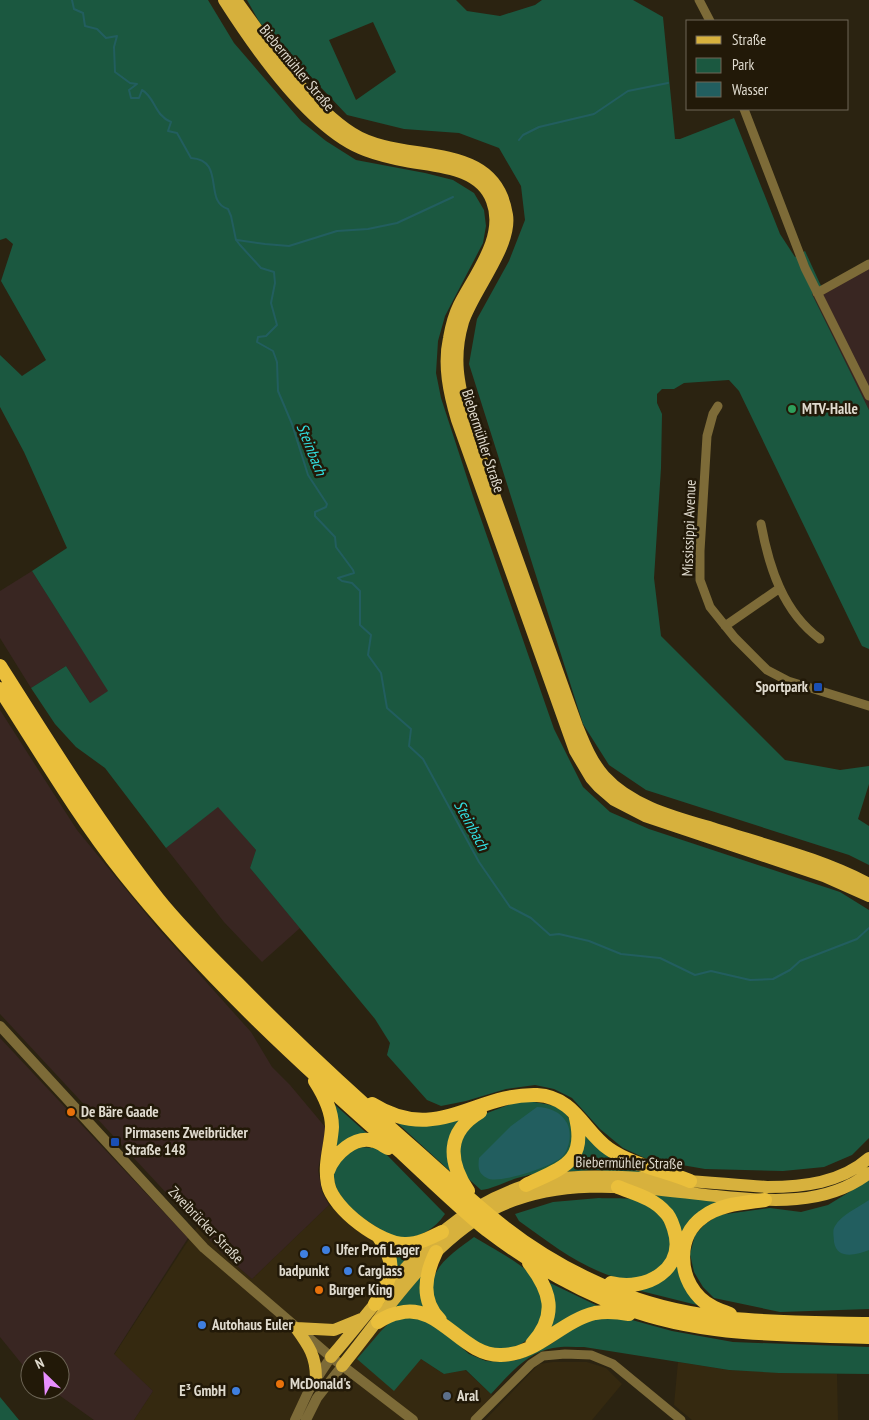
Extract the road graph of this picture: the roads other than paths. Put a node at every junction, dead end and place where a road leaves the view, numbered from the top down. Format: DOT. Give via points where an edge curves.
graph roads {
  1 [pos="224,0"];
  2 [pos="236,0"];
  3 [pos="699,0"];
  4 [pos="709,20"];
  5 [pos="744,110"];
  6 [pos="869,264"];
  7 [pos="817,293"];
  8 [pos="866,384"];
  9 [pos="869,396"];
  10 [pos="718,406"];
  11 [pos="761,524"];
  12 [pos="780,588"];
  13 [pos="725,626"];
  14 [pos="820,639"];
  15 [pos="0,666"];
  16 [pos="0,689"];
  17 [pos="869,706"];
  18 [pos="869,884"];
  19 [pos="869,896"];
  20 [pos="0,1026"];
  21 [pos="306,1068"];
  22 [pos="341,1085"];
  23 [pos="495,1102"];
  24 [pos="575,1113"];
  25 [pos="405,1156"];
  26 [pos="869,1158"];
  27 [pos="869,1173"];
  28 [pos="327,1174"];
  29 [pos="690,1181"];
  30 [pos="526,1186"];
  31 [pos="454,1187"];
  32 [pos="618,1187"];
  33 [pos="765,1200"];
  34 [pos="442,1232"];
  35 [pos="506,1236"];
  36 [pos="379,1237"];
  37 [pos="436,1252"];
  38 [pos="522,1254"];
  39 [pos="581,1275"];
  40 [pos="375,1304"];
  41 [pos="660,1318"];
  42 [pos="371,1319"];
  43 [pos="757,1321"];
  44 [pos="869,1324"];
  45 [pos="445,1326"];
  46 [pos="296,1328"];
  47 [pos="869,1337"];
  48 [pos="525,1351"];
  49 [pos="331,1358"];
  50 [pos="342,1366"];
  51 [pos="316,1378"];
  52 [pos="295,1420"];
  53 [pos="306,1420"];
  54 [pos="413,1420"];
  55 [pos="476,1420"];
  56 [pos="681,1420"];
  1 -- 19 [label="main road, Biebermühler Straße" via="269,64 298,99 334,134 379,155 466,174 483,186 492,200 496,218 494,236 458,308 449,338 446,365 450,396 575,751 595,783 622,804 661,822 824,876"];
  2 -- 18 [label="main road" via="284,66 331,118 374,143 471,164 492,179 502,196 507,217 505,234 464,320 456,354 458,382 468,422 590,757 618,788 650,808 819,862"];
  3 -- 4 [label="street"];
  5 -- 7 [label="street"];
  6 -- 7 [label="street"];
  7 -- 8 [label="street"];
  8 -- 9 [label="street"];
  10 -- 13 [label="street, Mississippi Avenue" via="707,436 699,570 706,598"];
  11 -- 12 [label="street"];
  12 -- 13 [label="street"];
  12 -- 14 [label="street" via="798,618"];
  13 -- 17 [label="street, Mississippi Avenue" via="757,661 778,677"];
  15 -- 22 [label="highway" via="79,790 160,900 240,987"];
  16 -- 21 [label="highway" via="70,798 122,871 186,947"];
  20 -- 46 [label="street, Zweibrücker Straße" via="204,1248"];
  21 -- 25 [label="highway"];
  21 -- 28 [label="highway" via="319,1087 331,1116"];
  22 -- 23 [label="highway" via="383,1110 416,1120 443,1118"];
  22 -- 31 [label="highway"];
  23 -- 24 [label="highway" via="540,1096 560,1102"];
  23 -- 31 [label="highway" via="466,1121 458,1132 453,1158 458,1174"];
  24 -- 29 [label="highway" via="607,1148 632,1162"];
  24 -- 30 [label="highway" via="580,1140 578,1150 560,1168"];
  25 -- 28 [label="highway" via="374,1140 364,1140 347,1146 330,1165"];
  25 -- 31 [label="highway"];
  26 -- 29 [label="main road, Biebermühler Straße" via="829,1180 806,1185 780,1187"];
  27 -- 33 [label="main road, Biebermühler Straße" via="821,1196"];
  28 -- 36 [label="highway" via="328,1185 336,1201"];
  29 -- 30 [label="main road, Biebermühler Straße" via="605,1176"];
  30 -- 34 [label="main road, Biebermühler Straße" via="490,1200"];
  31 -- 35 [label="highway"];
  31 -- 35 [label="highway" via="476,1204"];
  32 -- 33 [label="main road, Biebermühler Straße"];
  32 -- 37 [label="main road, Biebermühler Straße" via="568,1188 523,1197 472,1222"];
  32 -- 39 [label="highway" via="656,1202 667,1214 677,1243 674,1254 660,1275 636,1286 622,1286"];
  33 -- 43 [label="highway" via="728,1205 701,1218 687,1237 683,1260 685,1275 701,1299 715,1308"];
  34 -- 36 [label="highway" via="421,1242 406,1244"];
  34 -- 40 [label="main road, Biebermühler Straße"];
  35 -- 38 [label="highway"];
  35 -- 39 [label="highway"];
  36 -- 40 [label="highway" via="392,1267"];
  37 -- 42 [label="main road, Biebermühler Straße"];
  37 -- 45 [label="highway" via="428,1267 426,1296 430,1307"];
  38 -- 41 [label="highway" via="576,1287"];
  38 -- 48 [label="highway" via="544,1285 549,1304 542,1330"];
  39 -- 43 [label="highway" via="627,1296 678,1311"];
  40 -- 42 [label="main road, Biebermühler Straße"];
  41 -- 47 [label="highway" via="713,1330"];
  41 -- 48 [label="highway" via="596,1313 574,1321"];
  42 -- 45 [label="highway" via="400,1312 417,1312"];
  42 -- 46 [label="main road" via="334,1330"];
  42 -- 49 [label="main road"];
  42 -- 50 [label="main road"];
  43 -- 44 [label="highway"];
  45 -- 48 [label="highway" via="466,1343 486,1353 504,1356"];
  46 -- 49 [label="street, Zweibrücker Straße"];
  46 -- 51 [label="main road" via="314,1357"];
  49 -- 50 [label="street, Zweibrücker Straße"];
  49 -- 51 [label="street"];
  50 -- 53 [label="street" via="317,1398"];
  50 -- 54 [label="street, Zweibrücker Straße"];
  51 -- 52 [label="street"];
  55 -- 56 [label="street" via="531,1364 544,1356 565,1354 591,1355 613,1364"];
}
